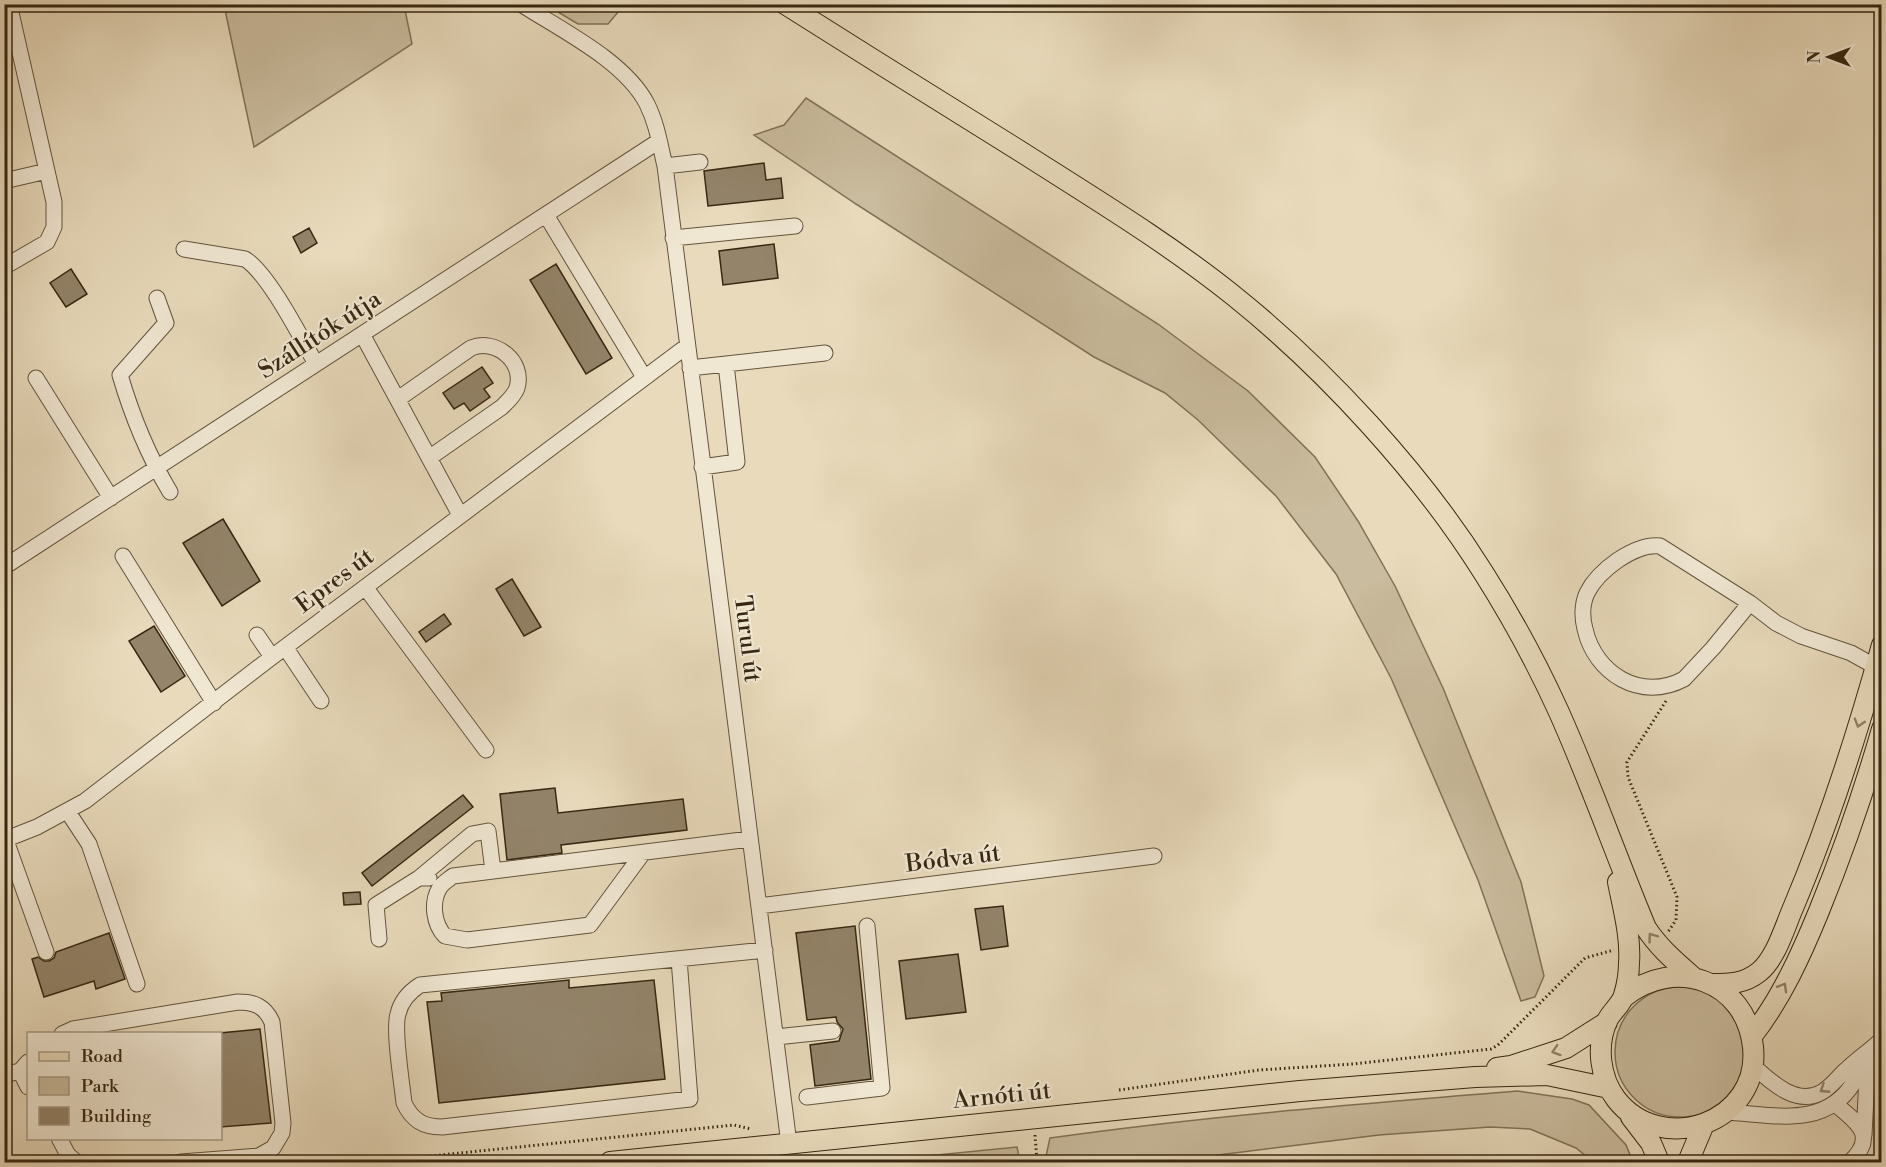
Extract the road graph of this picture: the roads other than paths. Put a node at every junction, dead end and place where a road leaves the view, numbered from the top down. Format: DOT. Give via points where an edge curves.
graph roads {
  1 [pos="9,4"];
  2 [pos="521,4"];
  3 [pos="785,4"];
  4 [pos="659,141"];
  5 [pos="700,162"];
  6 [pos="664,166"];
  7 [pos="47,171"];
  8 [pos="4,181"];
  9 [pos="546,215"];
  10 [pos="795,226"];
  11 [pos="673,238"];
  12 [pos="184,249"];
  13 [pos="4,267"];
  14 [pos="157,298"];
  15 [pos="362,334"];
  16 [pos="687,346"];
  17 [pos="825,353"];
  18 [pos="316,364"];
  19 [pos="726,364"];
  20 [pos="690,368"];
  21 [pos="644,376"];
  22 [pos="36,378"];
  23 [pos="398,399"];
  24 [pos="429,458"];
  25 [pos="702,467"];
  26 [pos="156,468"];
  27 [pos="170,492"];
  28 [pos="111,498"];
  29 [pos="460,515"];
  30 [pos="123,556"];
  31 [pos="4,567"];
  32 [pos="365,586"];
  33 [pos="1750,603"];
  34 [pos="257,634"];
  35 [pos="1881,645"];
  36 [pos="285,647"];
  37 [pos="272,657"];
  38 [pos="1876,667"];
  39 [pos="321,701"];
  40 [pos="214,703"];
  41 [pos="1881,729"];
  42 [pos="486,750"];
  43 [pos="68,812"];
  44 [pos="5,838"];
  45 [pos="750,839"];
  46 [pos="1610,840"];
  47 [pos="643,853"];
  48 [pos="1154,856"];
  49 [pos="493,871"];
  50 [pos="453,876"];
  51 [pos="419,878"];
  52 [pos="759,906"];
  53 [pos="867,926"];
  54 [pos="379,939"];
  55 [pos="765,950"];
  56 [pos="46,952"];
  57 [pos="679,959"];
  58 [pos="1703,981"];
  59 [pos="137,984"];
  60 [pos="1624,997"];
  61 [pos="1607,1022"];
  62 [pos="832,1031"];
  63 [pos="66,1032"];
  64 [pos="1752,1036"];
  65 [pos="776,1037"];
  66 [pos="1881,1039"];
  67 [pos="1869,1052"];
  68 [pos="1752,1065"];
  69 [pos="18,1070"];
  70 [pos="1399,1083"];
  71 [pos="27,1085"];
  72 [pos="1609,1088"];
  73 [pos="807,1098"];
  74 [pos="1835,1104"];
  75 [pos="1624,1107"];
  76 [pos="1725,1112"];
  77 [pos="1704,1124"];
  78 [pos="1864,1135"];
  79 [pos="60,1140"];
  80 [pos="789,1144"];
  81 [pos="76,1162"];
  82 [pos="181,1162"];
  83 [pos="610,1162"];
  84 [pos="1659,1162"];
  85 [pos="1688,1162"];
  86 [pos="1850,1162"];
  1 -- 7 [label="street"];
  2 -- 4 [label="street, Turul út" via="627,76 648,105"];
  3 -- 46 [label="main road" via="1157,239 1236,298 1323,377 1407,468 1481,569 1558,710"];
  4 -- 6 [label="street, Turul út"];
  4 -- 9 [label="street, Szállítók útja"];
  5 -- 6 [label="street"];
  6 -- 11 [label="street, Turul út"];
  7 -- 8 [label="street"];
  7 -- 13 [label="street" via="54,202 54,227 47,242"];
  9 -- 15 [label="street, Szállítók útja"];
  9 -- 21 [label="street"];
  10 -- 11 [label="street"];
  11 -- 16 [label="street, Turul út"];
  12 -- 18 [label="street" via="245,259 253,264"];
  14 -- 26 [label="street" via="166,323 120,375 130,411"];
  15 -- 18 [label="street, Szállítók útja"];
  15 -- 23 [label="street"];
  16 -- 20 [label="street, Turul út"];
  16 -- 21 [label="street, Epres út"];
  17 -- 19 [label="street"];
  18 -- 26 [label="street, Szállítók útja"];
  19 -- 20 [label="street"];
  19 -- 25 [label="street" via="737,462"];
  20 -- 25 [label="street, Turul út"];
  21 -- 29 [label="street, Epres út"];
  22 -- 28 [label="street"];
  23 -- 24 [label="street"];
  23 -- 24 [label="street" via="478,345 494,346 518,372 516,390 502,407"];
  24 -- 29 [label="street"];
  25 -- 45 [label="street, Turul út"];
  26 -- 27 [label="street"];
  26 -- 28 [label="street, Szállítók útja"];
  28 -- 31 [label="street, Szállítók útja"];
  29 -- 32 [label="street, Epres út"];
  30 -- 40 [label="street"];
  32 -- 36 [label="street, Epres út"];
  32 -- 42 [label="street"];
  33 -- 33 [label="street" via="1653,545 1605,569 1586,595 1586,636 1613,675 1635,685 1678,682 1696,668"];
  33 -- 38 [label="street" via="1801,636 1851,653"];
  34 -- 37 [label="street"];
  35 -- 38 [label="main road"];
  36 -- 37 [label="street, Epres út"];
  36 -- 39 [label="street"];
  37 -- 40 [label="street, Epres út"];
  38 -- 58 [label="main road, one-way" via="1836,800 1775,949 1758,972 1737,984"];
  40 -- 43 [label="street, Epres út"];
  64 -- 41 [label="main road, one-way" via="1769,1015 1807,941 1846,842"];
  43 -- 44 [label="street, Epres út"];
  43 -- 59 [label="street" via="89,844"];
  44 -- 56 [label="street"];
  45 -- 47 [label="street"];
  45 -- 52 [label="street, Turul út"];
  58 -- 46 [label="main road, one-way" via="1654,941"];
  46 -- 60 [label="main road" via="1628,947"];
  47 -- 49 [label="street"];
  47 -- 50 [label="street" via="590,925 467,940 445,936 436,923 437,891"];
  48 -- 52 [label="street, Bódva út"];
  49 -- 50 [label="street"];
  49 -- 51 [label="street" via="488,831 472,834"];
  50 -- 51 [label="street"];
  51 -- 54 [label="street" via="376,905"];
  52 -- 55 [label="street, Turul út"];
  53 -- 73 [label="street" via="882,1088"];
  55 -- 57 [label="street"];
  55 -- 65 [label="street, Turul út"];
  57 -- 57 [label="street" via="420,985 410,991 396,1021 408,1112 422,1124 442,1127 690,1099"];
  58 -- 60 [label="main road" via="1682,976 1657,978"];
  58 -- 64 [label="main road" via="1726,993 1738,1005"];
  60 -- 61 [label="main road"];
  61 -- 70 [label="main road, one-way" via="1566,1048 1510,1066"];
  61 -- 72 [label="main road" via="1601,1055"];
  62 -- 65 [label="street"];
  63 -- 82 [label="street" via="238,1002 265,1010 272,1022 283,1123 279,1140 267,1153 258,1156"];
  64 -- 68 [label="main road"];
  65 -- 80 [label="street, Turul út"];
  66 -- 67 [label="street"];
  67 -- 68 [label="street, one-way" via="1829,1088 1809,1097 1788,1093"];
  67 -- 74 [label="street" via="1853,1083"];
  67 -- 78 [label="street"];
  68 -- 76 [label="main road" via="1743,1091"];
  69 -- 71 [label="street"];
  70 -- 72 [label="main road" via="1547,1075"];
  70 -- 80 [label="main road, Arnóti út"];
  72 -- 75 [label="main road"];
  74 -- 76 [label="street" via="1803,1116"];
  74 -- 78 [label="street" via="1859,1125"];
  75 -- 77 [label="main road" via="1657,1126 1682,1129"];
  75 -- 84 [label="main road"];
  76 -- 77 [label="main road"];
  77 -- 85 [label="main road"];
  78 -- 86 [label="street" via="1860,1151"];
  79 -- 81 [label="street"];
  80 -- 83 [label="main road, Arnóti út"];
}
